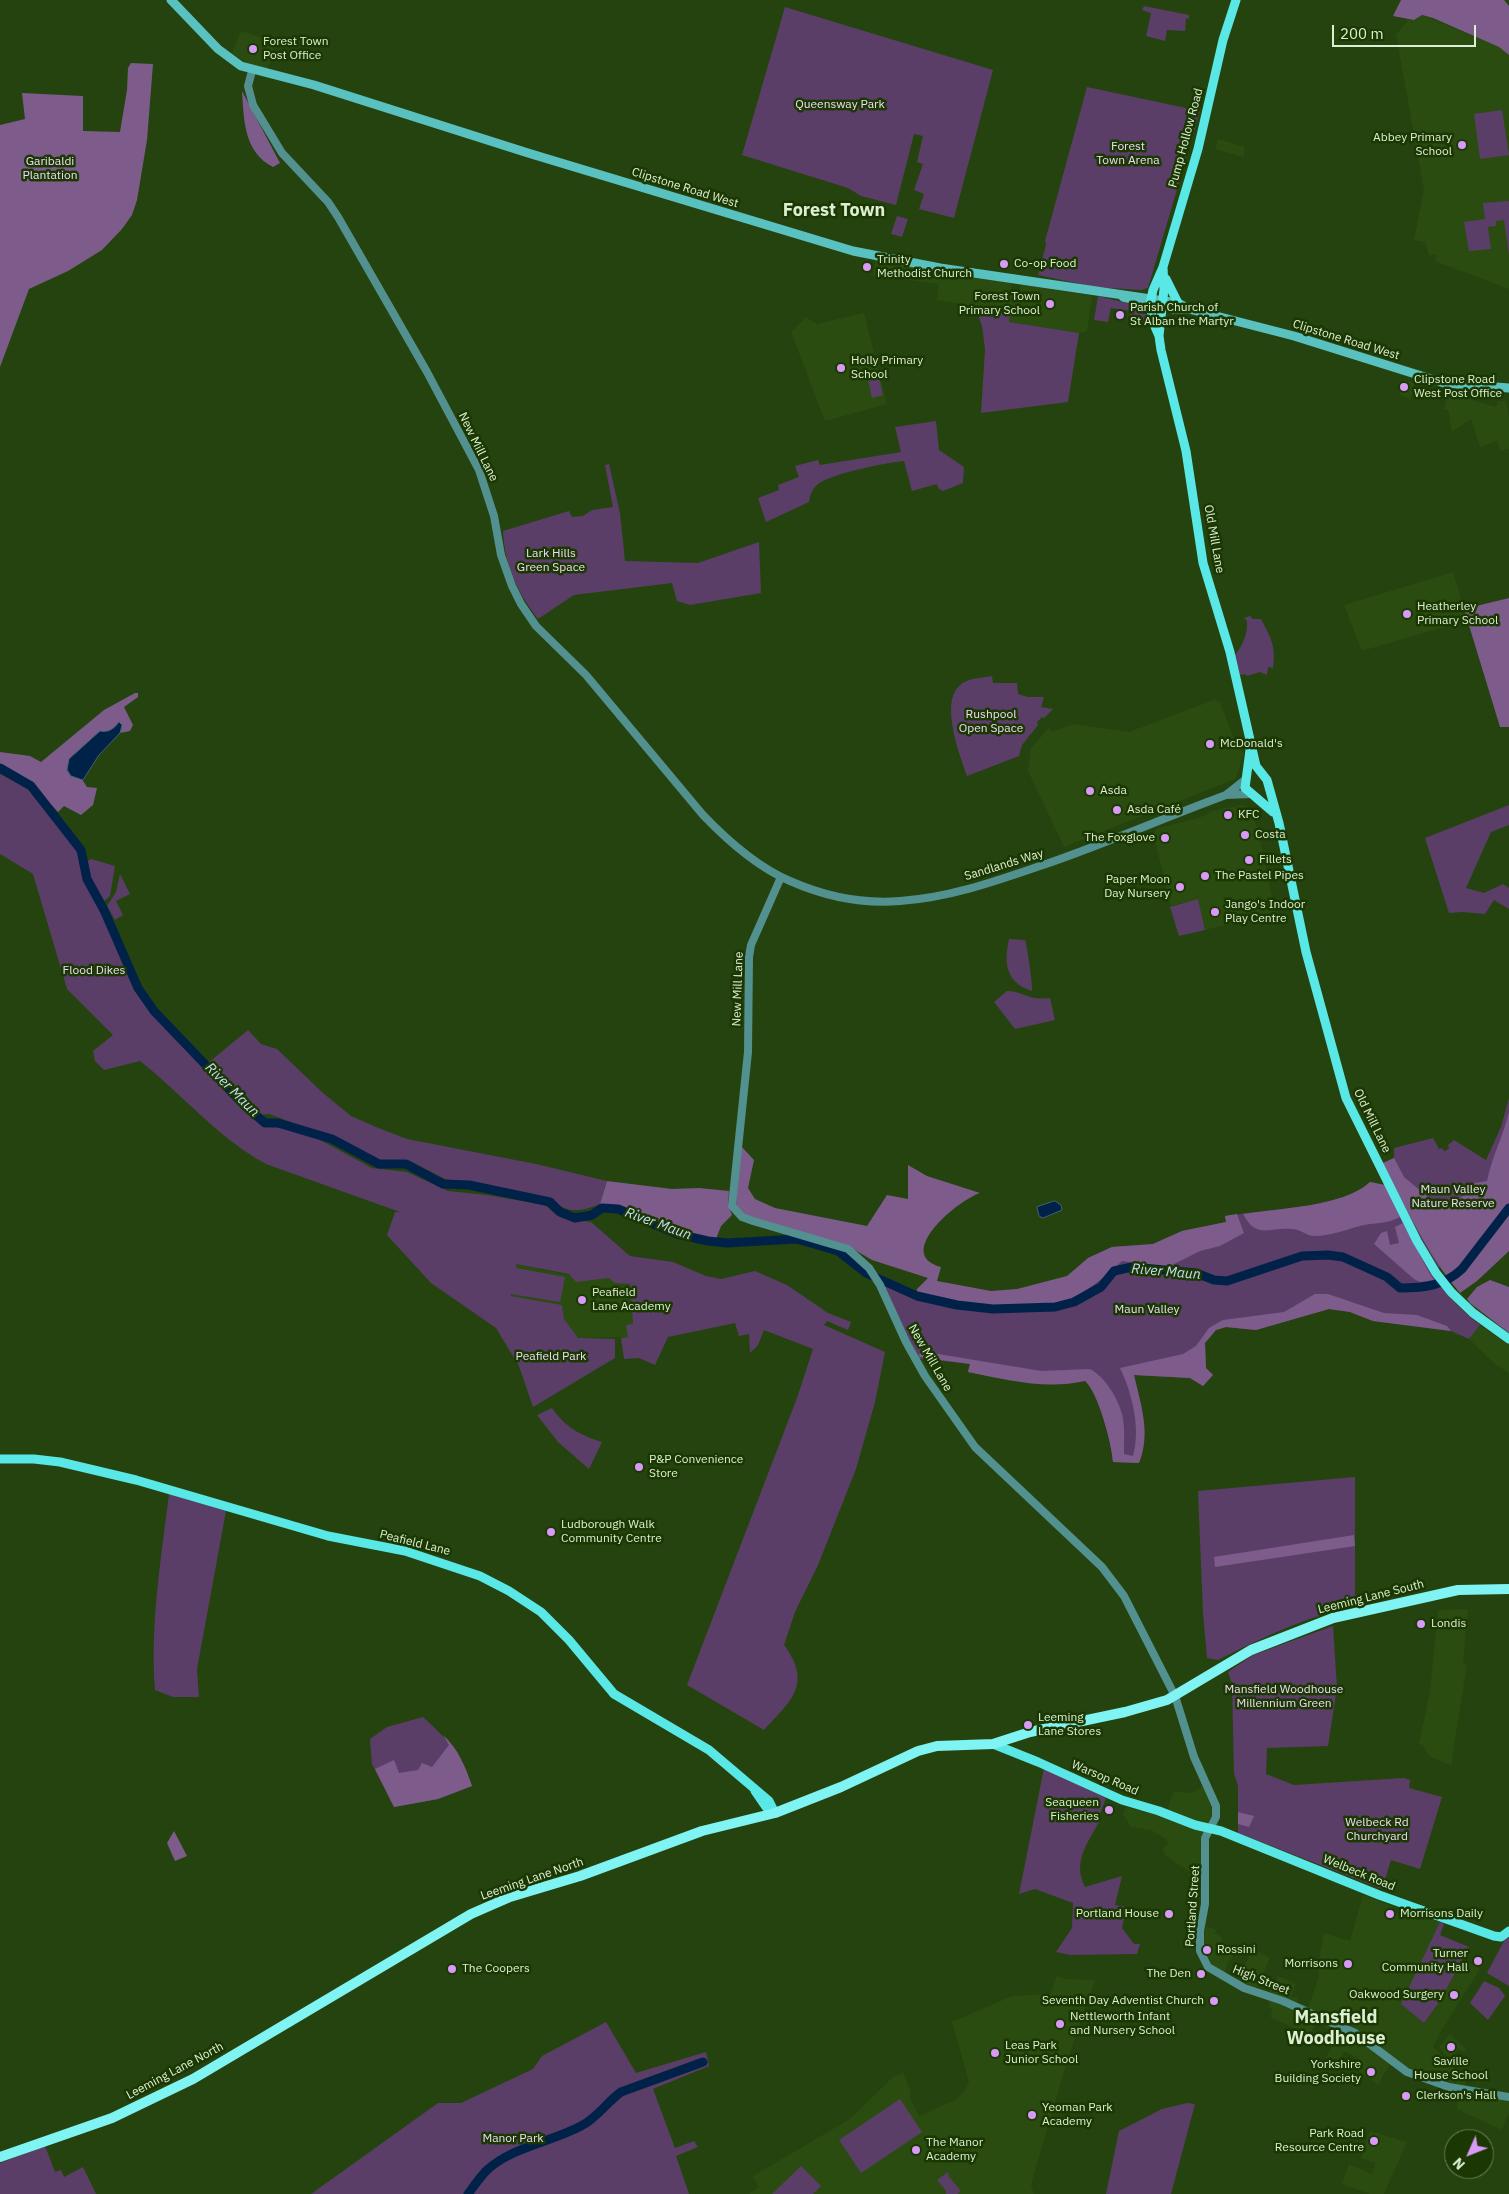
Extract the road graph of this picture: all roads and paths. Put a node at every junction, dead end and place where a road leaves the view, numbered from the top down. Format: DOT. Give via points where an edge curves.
graph roads {
  1 [pos="171,0"];
  2 [pos="1236,0"];
  3 [pos="252,71"];
  4 [pos="1164,271"];
  5 [pos="1156,301"];
  6 [pos="1178,303"];
  7 [pos="1189,309"];
  8 [pos="1509,388"];
  9 [pos="1251,745"];
  10 [pos="1262,774"];
  11 [pos="1246,778"];
  12 [pos="1267,786"];
  13 [pos="1226,795"];
  14 [pos="1252,795"];
  15 [pos="1276,815"];
  16 [pos="781,877"];
  17 [pos="1509,1340"];
  18 [pos="0,1459"];
  19 [pos="1509,1589"];
  20 [pos="1175,1696"];
  21 [pos="993,1744"];
  22 [pos="775,1813"];
  23 [pos="1209,1828"];
  24 [pos="1509,1931"];
  25 [pos="1202,1957"];
  26 [pos="1509,2097"];
  27 [pos="0,2157"];
  1 -- 3 [label="main road, Clipstone Road West" via="218,49"];
  2 -- 4 [label="main road, Pump Hollow Road"];
  3 -- 5 [label="main road, Clipstone Road West" via="314,85 853,251"];
  3 -- 16 [label="street, New Mill Lane" via="248,86 254,105 294,169 328,202 338,217 469,449 487,491 512,586 526,611 552,644 586,675 719,831"];
  4 -- 5 [label="main road, Pump Hollow Road"];
  4 -- 6 [label="main road"];
  5 -- 6 [label="main road, Clipstone Road West"];
  5 -- 7 [label="main road, Clipstone Road West"];
  5 -- 9 [label="main road, Old Mill Lane" via="1153,322 1186,451 1203,563 1230,652"];
  6 -- 7 [label="main road, Clipstone Road West"];
  7 -- 8 [label="main road, Clipstone Road West" via="1294,336 1444,383"];
  9 -- 10 [label="main road, Old Mill Lane" via="1256,766"];
  9 -- 11 [label="main road, Old Mill Lane"];
  10 -- 11 [label="main road" via="1253,773"];
  10 -- 12 [label="main road, Old Mill Lane"];
  11 -- 13 [label="street"];
  11 -- 14 [label="main road, Old Mill Lane" via="1245,788"];
  12 -- 14 [label="main road" via="1264,793"];
  12 -- 15 [label="main road, Old Mill Lane"];
  13 -- 14 [label="street"];
  13 -- 16 [label="street, Sandlands Way" via="1015,876 928,897 900,901 843,898"];
  14 -- 15 [label="main road, Old Mill Lane"];
  15 -- 17 [label="main road, Old Mill Lane" via="1306,952 1346,1098 1417,1241 1439,1277 1473,1313"];
  16 -- 20 [label="street, New Mill Lane" via="751,945 749,957 748,1052 732,1206 742,1217 752,1221 848,1248 869,1268 906,1342 949,1412 975,1447 1115,1581"];
  18 -- 22 [label="main road, Peafield Lane" via="60,1462 136,1480 328,1536 414,1553 480,1576 541,1612 614,1694 709,1750 770,1802"];
  19 -- 20 [label="highway, Leeming Lane South" via="1458,1590 1333,1618 1251,1650"];
  20 -- 21 [label="highway, Leeming Lane South" via="1125,1712 1081,1720"];
  20 -- 23 [label="street, New Mill Lane" via="1194,1757 1216,1806 1216,1817"];
  21 -- 22 [label="highway, Leeming Lane North" via="937,1746 918,1751"];
  21 -- 23 [label="main road, Warsop Road" via="1122,1800"];
  22 -- 27 [label="highway, Leeming Lane North" via="702,1831 580,1876 496,1902 193,2079 112,2118"];
  23 -- 24 [label="main road, Welbeck Road" via="1407,1906 1501,1937"];
  23 -- 25 [label="street, Portland Street" via="1205,1838 1205,1904 1200,1931"];
  25 -- 26 [label="street, High Street" via="1208,1967 1244,1988 1284,2001 1348,2029 1401,2069 1449,2087"];
}
